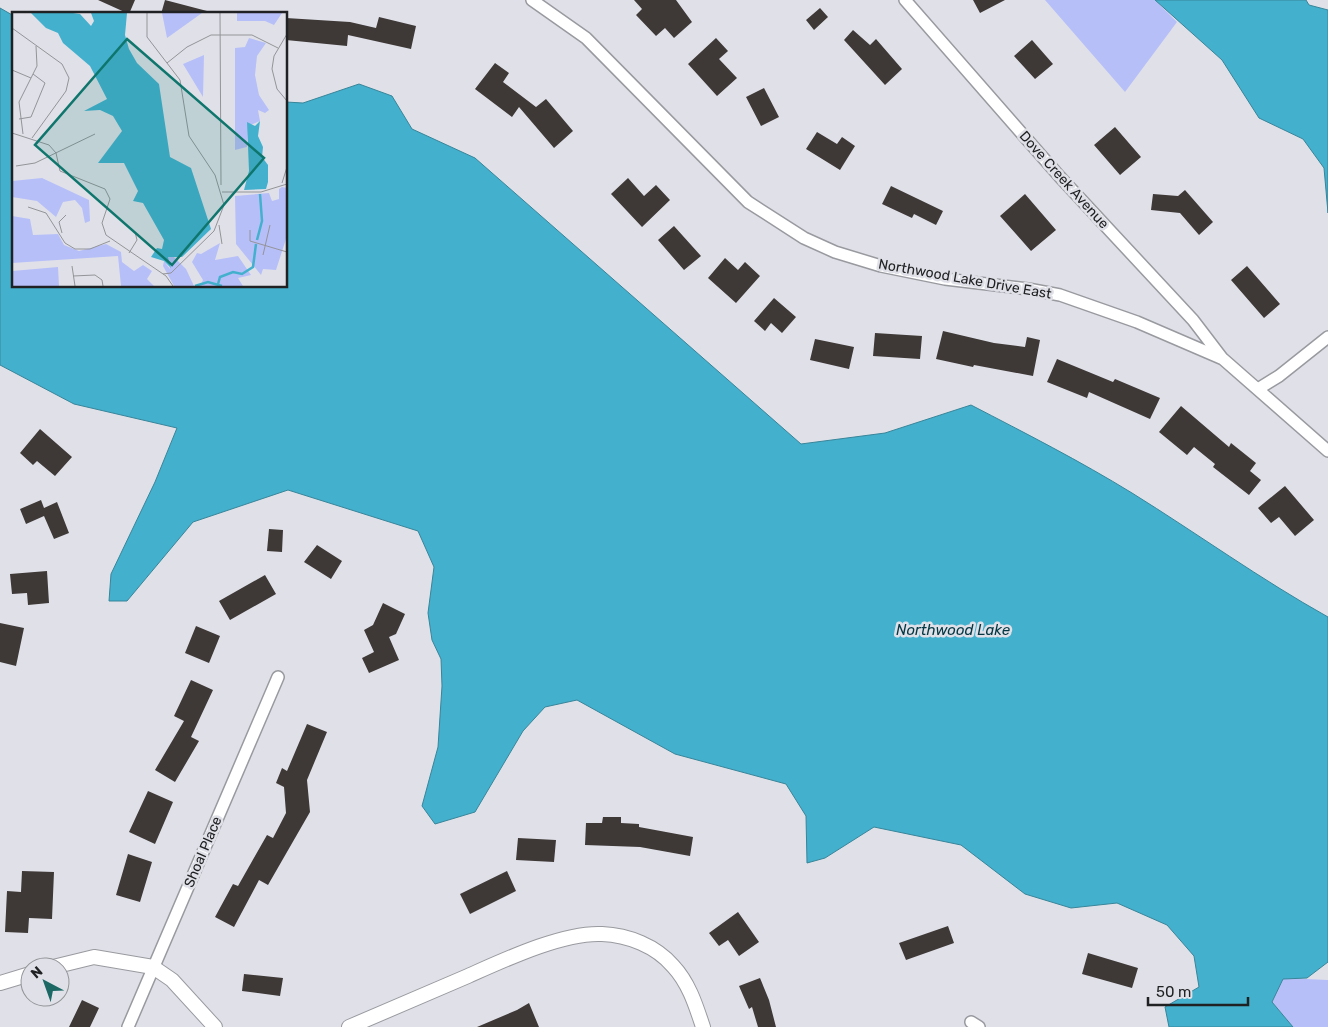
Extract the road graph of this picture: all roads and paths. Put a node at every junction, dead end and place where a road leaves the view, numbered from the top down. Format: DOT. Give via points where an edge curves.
graph roads {
  1 [pos="532,0"];
  2 [pos="905,0"];
  3 [pos="1328,337"];
  4 [pos="1223,359"];
  5 [pos="1258,389"];
  6 [pos="1328,451"];
  7 [pos="278,677"];
  8 [pos="70,963"];
  9 [pos="153,967"];
  10 [pos="20,977"];
  11 [pos="0,983"];
  12 [pos="128,1027"];
  13 [pos="215,1027"];
  14 [pos="349,1027"];
  15 [pos="703,1027"];
  1 -- 4 [label="street, Northwood Lake Drive East" via="586,38 748,202 804,238 834,252 881,266 1060,296 1137,322"];
  2 -- 4 [label="street, Dove Creek Avenue" via="1066,184 1194,320"];
  3 -- 5 [label="street"];
  4 -- 5 [label="street, Northwood Lake Drive East"];
  5 -- 6 [label="street, Northwood Lake Drive East"];
  7 -- 9 [label="street, Shoal Place"];
  8 -- 9 [label="street" via="94,957"];
  9 -- 12 [label="street, Shoal Place"];
  9 -- 13 [label="street" via="172,980"];
  10 -- 11 [label="street"];
  14 -- 15 [label="street" via="518,954 600,934 647,946 673,966 691,994"];
}
